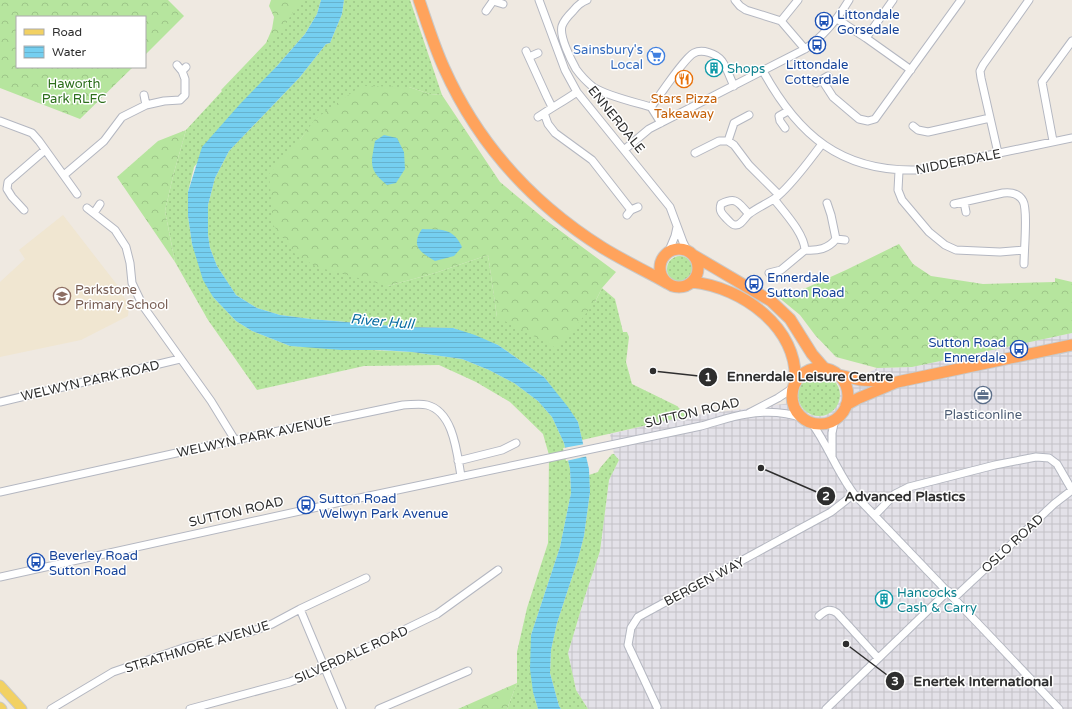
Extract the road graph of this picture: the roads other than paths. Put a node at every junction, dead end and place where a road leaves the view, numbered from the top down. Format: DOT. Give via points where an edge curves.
graph roads {
  1 [pos="419,0"];
  2 [pos="493,0"];
  3 [pos="539,0"];
  4 [pos="735,0"];
  5 [pos="798,0"];
  6 [pos="849,0"];
  7 [pos="893,0"];
  8 [pos="961,0"];
  9 [pos="1029,0"];
  10 [pos="583,1"];
  11 [pos="503,4"];
  12 [pos="486,11"];
  13 [pos="836,19"];
  14 [pos="781,21"];
  15 [pos="866,38"];
  16 [pos="1072,41"];
  17 [pos="805,49"];
  18 [pos="538,53"];
  19 [pos="177,65"];
  20 [pos="911,70"];
  21 [pos="763,71"];
  22 [pos="822,80"];
  23 [pos="734,86"];
  24 [pos="577,92"];
  25 [pos="144,95"];
  26 [pos="146,105"];
  27 [pos="552,106"];
  28 [pos="651,107"];
  29 [pos="788,111"];
  30 [pos="749,115"];
  31 [pos="990,118"];
  32 [pos="0,121"];
  33 [pos="661,123"];
  34 [pos="913,126"];
  35 [pos="784,128"];
  36 [pos="1072,138"];
  37 [pos="728,141"];
  38 [pos="1053,141"];
  39 [pos="822,144"];
  40 [pos="45,150"];
  41 [pos="624,150"];
  42 [pos="695,153"];
  43 [pos="998,153"];
  44 [pos="899,171"];
  45 [pos="64,175"];
  46 [pos="77,194"];
  47 [pos="777,197"];
  48 [pos="964,202"];
  49 [pos="827,203"];
  50 [pos="100,204"];
  51 [pos="954,204"];
  52 [pos="87,208"];
  53 [pos="24,210"];
  54 [pos="632,211"];
  55 [pos="966,212"];
  56 [pos="94,213"];
  57 [pos="749,214"];
  58 [pos="677,225"];
  59 [pos="836,239"];
  60 [pos="845,240"];
  61 [pos="805,250"];
  62 [pos="1024,250"];
  63 [pos="690,254"];
  64 [pos="666,256"];
  65 [pos="632,263"];
  66 [pos="1024,264"];
  67 [pos="769,273"];
  68 [pos="692,282"];
  69 [pos="667,283"];
  70 [pos="1072,345"];
  71 [pos="180,359"];
  72 [pos="825,369"];
  73 [pos="839,376"];
  74 [pos="897,382"];
  75 [pos="794,385"];
  76 [pos="0,402"];
  77 [pos="846,405"];
  78 [pos="747,414"];
  79 [pos="835,419"];
  80 [pos="807,420"];
  81 [pos="235,440"];
  82 [pos="516,443"];
  83 [pos="832,458"];
  84 [pos="458,461"];
  85 [pos="461,476"];
  86 [pos="1072,490"];
  87 [pos="0,492"];
  88 [pos="854,494"];
  89 [pos="875,515"];
  90 [pos="498,570"];
  91 [pos="0,577"];
  92 [pos="366,578"];
  93 [pos="948,591"];
  94 [pos="954,598"];
  95 [pos="300,609"];
  96 [pos="819,616"];
  97 [pos="878,658"];
  98 [pos="325,668"];
  99 [pos="468,671"];
  100 [pos="0,685"];
  101 [pos="0,707"];
  102 [pos="657,707"];
  103 [pos="2,709"];
  104 [pos="22,709"];
  105 [pos="51,709"];
  106 [pos="190,709"];
  107 [pos="342,709"];
  108 [pos="379,709"];
  109 [pos="826,709"];
  110 [pos="1058,709"];
  1 -- 65 [label="highway" via="451,82 476,127 499,158 550,210 599,245"];
  2 -- 11 [label="street"];
  2 -- 12 [label="street"];
  3 -- 24 [label="street, ENNERDALE" via="565,70"];
  4 -- 14 [label="street" via="746,10"];
  5 -- 14 [label="street"];
  6 -- 13 [label="street"];
  7 -- 15 [label="street"];
  8 -- 20 [label="street"];
  9 -- 31 [label="street" via="980,72"];
  10 -- 28 [label="street" via="564,20 562,27 563,36 577,70 584,79 603,92"];
  13 -- 15 [label="street"];
  13 -- 17 [label="street" via="818,40"];
  14 -- 17 [label="street"];
  15 -- 20 [label="street"];
  16 -- 38 [label="street" via="1042,82"];
  17 -- 21 [label="street"];
  18 -- 27 [label="street" via="528,54"];
  19 -- 26 [label="street" via="184,69 185,95 180,100"];
  20 -- 22 [label="street" via="875,118 868,121 859,119 833,97"];
  21 -- 23 [label="street"];
  21 -- 29 [label="street, NIDDERDALE"];
  23 -- 28 [label="street" via="718,56 704,51 694,53 685,61"];
  23 -- 33 [label="street"];
  24 -- 27 [label="street"];
  24 -- 41 [label="street, ENNERDALE"];
  25 -- 26 [label="street"];
  26 -- 45 [label="street" via="122,117 104,141 83,156"];
  27 -- 54 [label="street" via="541,115 555,134 592,160"];
  28 -- 33 [label="street"];
  29 -- 35 [label="street" via="779,116"];
  29 -- 39 [label="street, NIDDERDALE"];
  30 -- 37 [label="street" via="734,122"];
  31 -- 34 [label="street" via="928,132"];
  31 -- 43 [label="street"];
  32 -- 40 [label="street" via="32,133"];
  33 -- 41 [label="street" via="649,129"];
  36 -- 38 [label="street, NIDDERDALE"];
  37 -- 42 [label="street" via="719,141"];
  37 -- 47 [label="street"];
  38 -- 43 [label="street, NIDDERDALE"];
  39 -- 44 [label="street, NIDDERDALE" via="849,159 879,169"];
  39 -- 47 [label="street"];
  40 -- 45 [label="street"];
  40 -- 53 [label="street" via="8,182 7,189"];
  41 -- 58 [label="street, ENNERDALE" via="670,207"];
  43 -- 44 [label="street, NIDDERDALE" via="917,170"];
  44 -- 62 [label="street" via="898,190 902,200 929,232 945,245 956,250"];
  45 -- 46 [label="street"];
  47 -- 57 [label="street"];
  47 -- 61 [label="street" via="798,232"];
  48 -- 51 [label="street"];
  48 -- 55 [label="street"];
  48 -- 62 [label="street" via="1009,192 1019,196 1025,207"];
  49 -- 59 [label="street"];
  50 -- 56 [label="street"];
  52 -- 56 [label="street"];
  56 -- 71 [label="street" via="115,230 126,247 132,283 143,306"];
  58 -- 63 [label="street, ENNERDALE"];
  58 -- 64 [label="street"];
  59 -- 60 [label="street"];
  59 -- 61 [label="street" via="831,245 818,251"];
  61 -- 67 [label="street" via="781,270"];
  62 -- 66 [label="street"];
  63 -- 64 [label="highway" via="678,250"];
  63 -- 68 [label="highway" via="698,266 698,272"];
  63 -- 72 [label="highway" via="755,290 776,305 790,319 812,354"];
  64 -- 65 [label="highway" via="656,262"];
  64 -- 69 [label="highway" via="661,263 661,274"];
  65 -- 69 [label="highway"];
  68 -- 69 [label="highway" via="680,287"];
  68 -- 75 [label="highway" via="716,287 735,295 767,316 779,329 790,349 794,360"];
  70 -- 74 [label="highway"];
  71 -- 76 [label="street, WELWYN PARK ROAD"];
  71 -- 81 [label="street" via="211,401"];
  72 -- 73 [label="highway"];
  72 -- 75 [label="highway" via="808,370"];
  73 -- 74 [label="highway"];
  73 -- 77 [label="highway" via="847,389"];
  74 -- 77 [label="highway"];
  75 -- 78 [label="street" via="778,398"];
  75 -- 80 [label="highway" via="793,404 797,412"];
  77 -- 79 [label="highway"];
  78 -- 80 [label="street, SUTTON ROAD" via="793,415"];
  78 -- 85 [label="street, SUTTON ROAD"];
  79 -- 80 [label="highway" via="823,423"];
  79 -- 83 [label="street"];
  80 -- 83 [label="street"];
  81 -- 84 [label="street, WELWYN PARK AVENUE" via="403,405 428,405 444,416 451,428"];
  81 -- 87 [label="street, WELWYN PARK AVENUE"];
  82 -- 84 [label="street" via="502,450"];
  83 -- 88 [label="street"];
  84 -- 85 [label="street, WELWYN PARK AVENUE"];
  85 -- 91 [label="street, SUTTON ROAD"];
  86 -- 89 [label="street" via="1056,464 1049,458 1036,457 909,487 895,494"];
  86 -- 94 [label="street, OSLO ROAD"];
  88 -- 89 [label="street"];
  88 -- 102 [label="street, BERGEN WAY" via="831,512 638,617 631,628 628,645"];
  89 -- 93 [label="street"];
  90 -- 98 [label="street, SILVERDALE ROAD" via="437,614"];
  92 -- 95 [label="street, STRATHMORE AVENUE"];
  93 -- 94 [label="street"];
  93 -- 97 [label="street"];
  94 -- 110 [label="street"];
  95 -- 98 [label="street"];
  95 -- 105 [label="street, STRATHMORE AVENUE" via="253,631 186,647 113,672"];
  96 -- 97 [label="street" via="826,610 838,613"];
  97 -- 109 [label="street"];
  98 -- 106 [label="street, SILVERDALE ROAD" via="290,682"];
  98 -- 107 [label="street"];
  99 -- 108 [label="street"];
  100 -- 104 [label="main road"];
  101 -- 103 [label="main road"];
}
